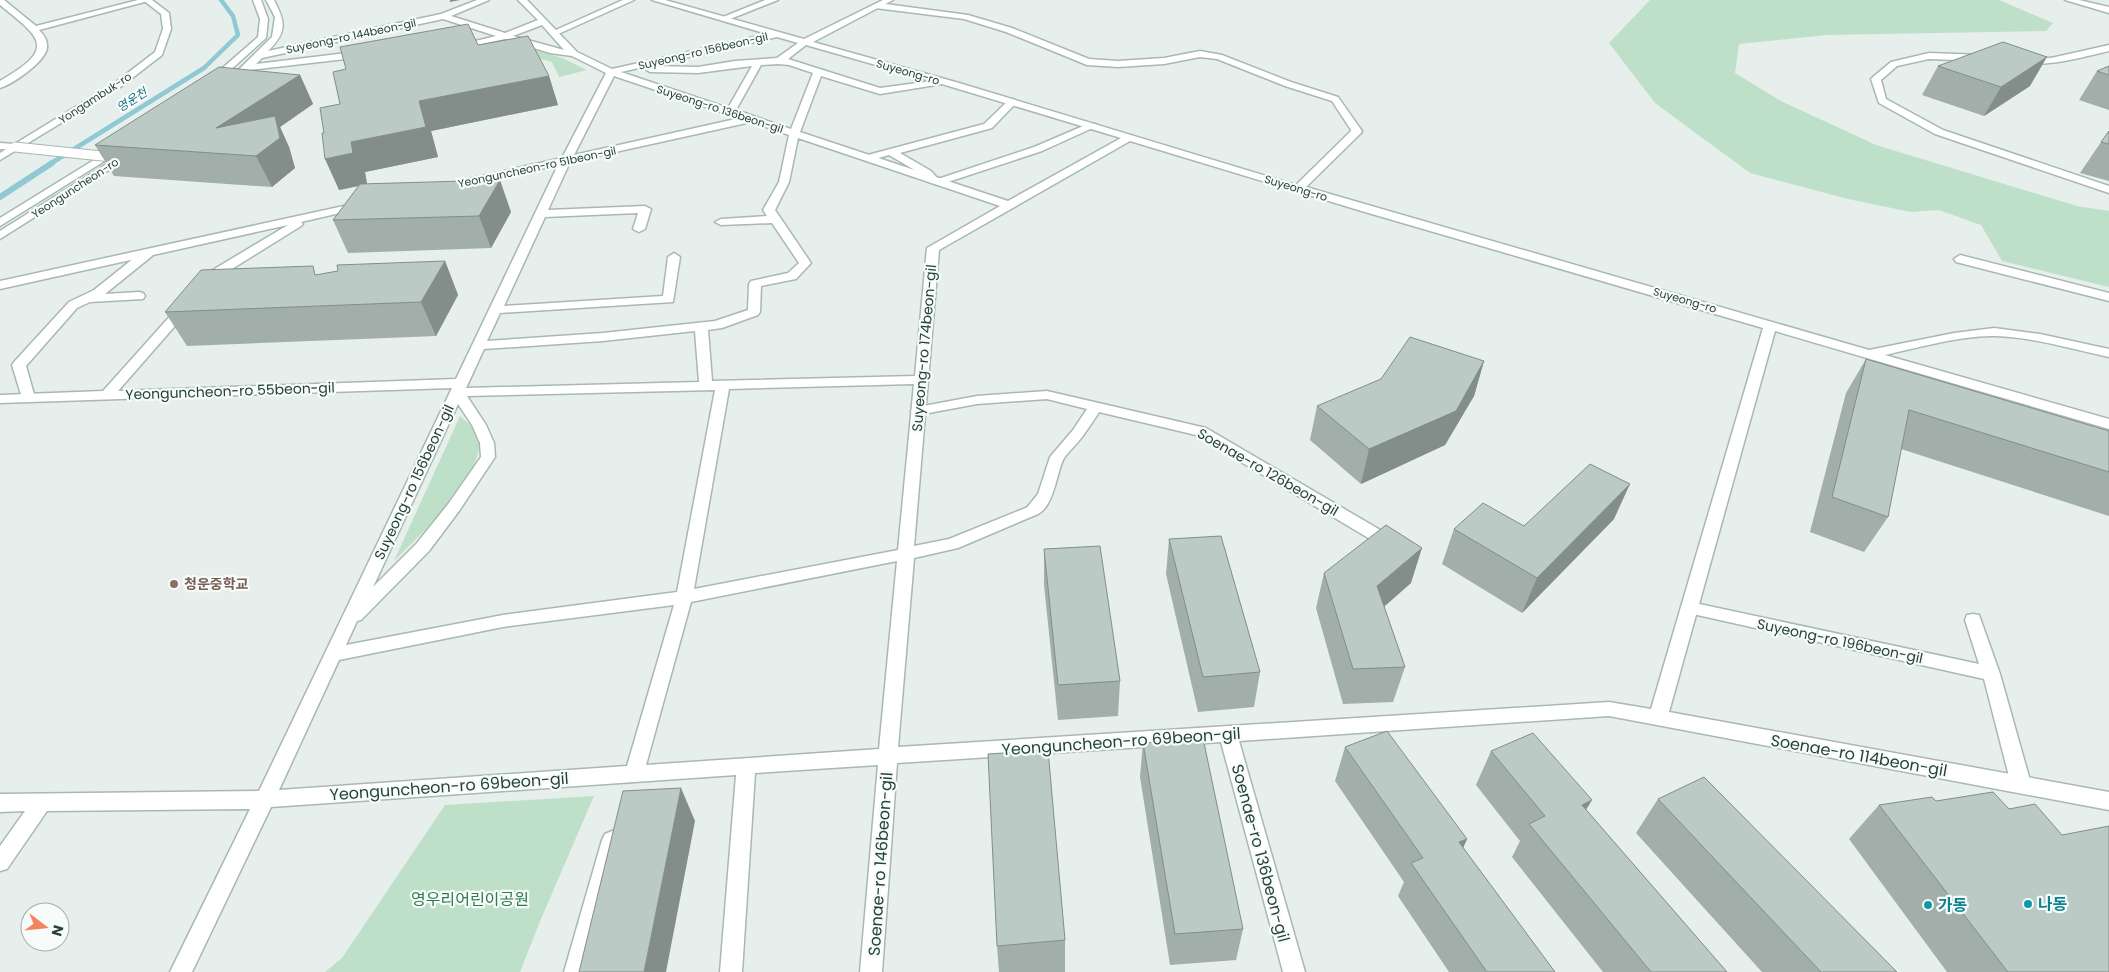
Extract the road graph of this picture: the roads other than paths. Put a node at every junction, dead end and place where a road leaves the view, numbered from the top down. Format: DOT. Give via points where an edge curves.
graph roads {
  1 [pos="147,0"];
  2 [pos="257,0"];
  3 [pos="270,0"];
  4 [pos="485,0"];
  5 [pos="522,0"];
  6 [pos="630,0"];
  7 [pos="656,0"];
  8 [pos="774,0"];
  9 [pos="889,0"];
  10 [pos="2069,0"];
  11 [pos="0,1"];
  12 [pos="878,6"];
  13 [pos="2109,10"];
  14 [pos="443,16"];
  15 [pos="722,19"];
  16 [pos="544,21"];
  17 [pos="34,29"];
  18 [pos="553,33"];
  19 [pos="776,35"];
  20 [pos="503,36"];
  21 [pos="804,43"];
  22 [pos="2109,48"];
  23 [pos="450,49"];
  24 [pos="377,52"];
  25 [pos="574,54"];
  26 [pos="259,56"];
  27 [pos="1996,59"];
  28 [pos="2014,60"];
  29 [pos="779,61"];
  30 [pos="758,62"];
  31 [pos="247,68"];
  32 [pos="631,68"];
  33 [pos="611,72"];
  34 [pos="818,72"];
  35 [pos="944,82"];
  36 [pos="0,85"];
  37 [pos="226,86"];
  38 [pos="204,88"];
  39 [pos="1012,102"];
  40 [pos="730,112"];
  41 [pos="751,119"];
  42 [pos="1092,126"];
  43 [pos="794,134"];
  44 [pos="1130,137"];
  45 [pos="124,144"];
  46 [pos="0,146"];
  47 [pos="15,147"];
  48 [pos="136,148"];
  49 [pos="891,152"];
  50 [pos="0,157"];
  51 [pos="121,158"];
  52 [pos="868,158"];
  53 [pos="565,162"];
  54 [pos="936,181"];
  55 [pos="442,188"];
  56 [pos="1298,189"];
  57 [pos="2109,190"];
  58 [pos="375,202"];
  59 [pos="1009,205"];
  60 [pos="541,214"];
  61 [pos="309,216"];
  62 [pos="775,218"];
  63 [pos="721,222"];
  64 [pos="0,223"];
  65 [pos="639,230"];
  66 [pos="0,236"];
  67 [pos="148,253"];
  68 [pos="674,257"];
  69 [pos="1960,259"];
  70 [pos="0,285"];
  71 [pos="202,288"];
  72 [pos="139,296"];
  73 [pos="2109,297"];
  74 [pos="87,298"];
  75 [pos="190,302"];
  76 [pos="495,310"];
  77 [pos="1770,325"];
  78 [pos="701,326"];
  79 [pos="479,345"];
  80 [pos="2109,353"];
  81 [pos="1870,354"];
  82 [pos="921,380"];
  83 [pos="722,385"];
  84 [pos="706,386"];
  85 [pos="459,387"];
  86 [pos="107,396"];
  87 [pos="28,398"];
  88 [pos="0,399"];
  89 [pos="1096,406"];
  90 [pos="918,411"];
  91 [pos="2109,424"];
  92 [pos="1376,535"];
  93 [pos="906,554"];
  94 [pos="684,597"];
  95 [pos="1690,608"];
  96 [pos="1974,620"];
  97 [pos="348,622"];
  98 [pos="333,654"];
  99 [pos="1991,674"];
  100 [pos="1608,709"];
  101 [pos="1658,718"];
  102 [pos="1228,734"];
  103 [pos="888,756"];
  104 [pos="746,766"];
  105 [pos="634,774"];
  106 [pos="2021,784"];
  107 [pos="265,799"];
  108 [pos="2109,800"];
  109 [pos="0,803"];
  110 [pos="42,803"];
  111 [pos="617,821"];
  112 [pos="0,862"];
  113 [pos="181,972"];
  114 [pos="575,972"];
  115 [pos="731,972"];
  116 [pos="872,972"];
  117 [pos="1294,972"];
  1 -- 17 [label="street"];
  1 -- 47 [label="street, Yongambuk-ro" via="164,13 167,29 159,53 119,84"];
  2 -- 38 [label="street" via="264,19 262,38"];
  3 -- 26 [label="street" via="279,17 276,38"];
  4 -- 14 [label="street, Suyeong-ro 144beon-gil"];
  5 -- 16 [label="street, Suyeong-ro 136beon-gil"];
  6 -- 18 [label="street"];
  7 -- 15 [label="street, Suyeong-ro"];
  8 -- 15 [label="street"];
  9 -- 12 [label="street"];
  10 -- 13 [label="street"];
  11 -- 17 [label="street"];
  12 -- 21 [label="street"];
  12 -- 56 [label="street" via="965,17 1009,30 1087,62 1164,61 1200,54 1219,57 1335,99 1357,131"];
  14 -- 20 [label="street"];
  14 -- 26 [label="street, Suyeong-ro 144beon-gil"];
  15 -- 19 [label="street, Suyeong-ro"];
  16 -- 18 [label="street, Suyeong-ro 136beon-gil"];
  16 -- 20 [label="street"];
  17 -- 36 [label="street" via="44,47 40,54"];
  18 -- 25 [label="street, Suyeong-ro 136beon-gil"];
  19 -- 21 [label="street, Suyeong-ro"];
  19 -- 32 [label="street, Suyeong-ro 156beon-gil"];
  20 -- 23 [label="street" via="466,48"];
  20 -- 25 [label="street, Suyeong-ro 136beon-gil"];
  21 -- 29 [label="street"];
  21 -- 35 [label="street, Suyeong-ro"];
  22 -- 28 [label="street" via="2051,61"];
  24 -- 31 [label="street"];
  25 -- 33 [label="street, Suyeong-ro 136beon-gil"];
  26 -- 31 [label="street"];
  27 -- 57 [label="street" via="1929,56 1894,64 1876,80 1882,101 1938,132"];
  29 -- 30 [label="street, Suyeong-ro 156beon-gil"];
  29 -- 34 [label="street, Suyeong-ro 156beon-gil"];
  30 -- 32 [label="street, Suyeong-ro 156beon-gil" via="698,70"];
  30 -- 40 [label="street"];
  31 -- 37 [label="street"];
  32 -- 33 [label="street, Suyeong-ro 156beon-gil"];
  33 -- 40 [label="street, Suyeong-ro 136beon-gil"];
  33 -- 53 [label="street, Suyeong-ro 156beon-gil"];
  34 -- 35 [label="street, Suyeong-ro 156beon-gil" via="880,91"];
  34 -- 43 [label="street"];
  35 -- 39 [label="street, Suyeong-ro"];
  39 -- 42 [label="street, Suyeong-ro"];
  39 -- 49 [label="street" via="988,126"];
  40 -- 41 [label="street, Suyeong-ro 136beon-gil"];
  41 -- 43 [label="street, Suyeong-ro 136beon-gil"];
  41 -- 53 [label="street, Yeonguncheon-ro 51beon-gil"];
  42 -- 44 [label="street, Suyeong-ro"];
  42 -- 54 [label="street" via="1038,150"];
  43 -- 52 [label="street, Suyeong-ro 136beon-gil"];
  43 -- 62 [label="street" via="784,182 769,210"];
  44 -- 56 [label="street, Suyeong-ro"];
  44 -- 59 [label="street, Suyeong-ro 174beon-gil"];
  45 -- 64 [label="street"];
  46 -- 47 [label="street"];
  47 -- 50 [label="street, Yongambuk-ro"];
  47 -- 51 [label="street, bridge"];
  48 -- 51 [label="street, Yeonguncheon-ro"];
  49 -- 52 [label="street"];
  49 -- 54 [label="street" via="927,172"];
  51 -- 66 [label="street, Yeonguncheon-ro"];
  52 -- 54 [label="street, Suyeong-ro 136beon-gil"];
  53 -- 55 [label="street, Yeonguncheon-ro 51beon-gil"];
  53 -- 60 [label="street, Suyeong-ro 156beon-gil"];
  54 -- 59 [label="street, Suyeong-ro 136beon-gil"];
  56 -- 77 [label="street, Suyeong-ro"];
  58 -- 61 [label="street"];
  59 -- 82 [label="street, Suyeong-ro 174beon-gil" via="933,248"];
  60 -- 65 [label="street" via="645,209"];
  60 -- 76 [label="street, Suyeong-ro 156beon-gil"];
  61 -- 67 [label="street"];
  61 -- 71 [label="street" via="215,274"];
  62 -- 63 [label="street"];
  62 -- 78 [label="street" via="805,263 792,276 755,284 754,312 716,325"];
  67 -- 70 [label="street"];
  67 -- 74 [label="street" via="98,293"];
  68 -- 76 [label="street" via="668,299"];
  69 -- 73 [label="street"];
  72 -- 74 [label="street"];
  74 -- 87 [label="street" via="72,305 19,365"];
  75 -- 86 [label="street"];
  76 -- 79 [label="street, Suyeong-ro 156beon-gil"];
  77 -- 81 [label="street, Suyeong-ro"];
  77 -- 95 [label="street"];
  78 -- 79 [label="street" via="603,337"];
  78 -- 84 [label="street"];
  79 -- 85 [label="street, Suyeong-ro 156beon-gil"];
  80 -- 81 [label="street, Suyeong-ro" via="1994,332"];
  81 -- 91 [label="street, Suyeong-ro"];
  82 -- 83 [label="street, Yeonguncheon-ro 55beon-gil"];
  82 -- 90 [label="street, Suyeong-ro 174beon-gil"];
  83 -- 84 [label="street, Yeonguncheon-ro 55beon-gil"];
  83 -- 94 [label="street"];
  84 -- 85 [label="street, Yeonguncheon-ro 55beon-gil"];
  85 -- 86 [label="street, Yeonguncheon-ro 55beon-gil"];
  85 -- 97 [label="street, Suyeong-ro 156beon-gil"];
  85 -- 97 [label="street" via="487,443 488,457 423,547"];
  86 -- 87 [label="street, Yeonguncheon-ro 55beon-gil"];
  87 -- 88 [label="street, Yeonguncheon-ro 55beon-gil"];
  89 -- 90 [label="street, Soenae-ro 126beon-gil" via="1048,395 977,400"];
  89 -- 92 [label="street, Soenae-ro 126beon-gil" via="1201,431"];
  89 -- 93 [label="street" via="1078,434 1057,457 1045,496 1033,510 952,544"];
  90 -- 93 [label="street, Suyeong-ro 174beon-gil"];
  93 -- 94 [label="street"];
  93 -- 103 [label="street, Suyeong-ro 174beon-gil"];
  94 -- 98 [label="street" via="503,622"];
  94 -- 105 [label="street"];
  95 -- 99 [label="street, Suyeong-ro 196beon-gil"];
  95 -- 101 [label="street"];
  96 -- 99 [label="street"];
  97 -- 98 [label="street, Suyeong-ro 156beon-gil"];
  98 -- 107 [label="street, Suyeong-ro 156beon-gil"];
  99 -- 106 [label="street"];
  100 -- 101 [label="street, Soenae-ro 114beon-gil"];
  100 -- 102 [label="street, Yeonguncheon-ro 69beon-gil"];
  101 -- 106 [label="street, Soenae-ro 114beon-gil"];
  102 -- 103 [label="street, Yeonguncheon-ro 69beon-gil"];
  102 -- 117 [label="street, Soenae-ro 136beon-gil"];
  103 -- 104 [label="street, Yeonguncheon-ro 69beon-gil"];
  103 -- 116 [label="street, Soenae-ro 146beon-gil"];
  104 -- 105 [label="street, Yeonguncheon-ro 69beon-gil"];
  104 -- 115 [label="street"];
  105 -- 107 [label="street, Yeonguncheon-ro 69beon-gil"];
  106 -- 108 [label="street, Soenae-ro 114beon-gil"];
  107 -- 110 [label="street, Yeonguncheon-ro 69beon-gil"];
  107 -- 113 [label="street"];
  109 -- 110 [label="street, Yeonguncheon-ro 69beon-gil"];
  110 -- 112 [label="street"];
  111 -- 114 [label="street"];
}
